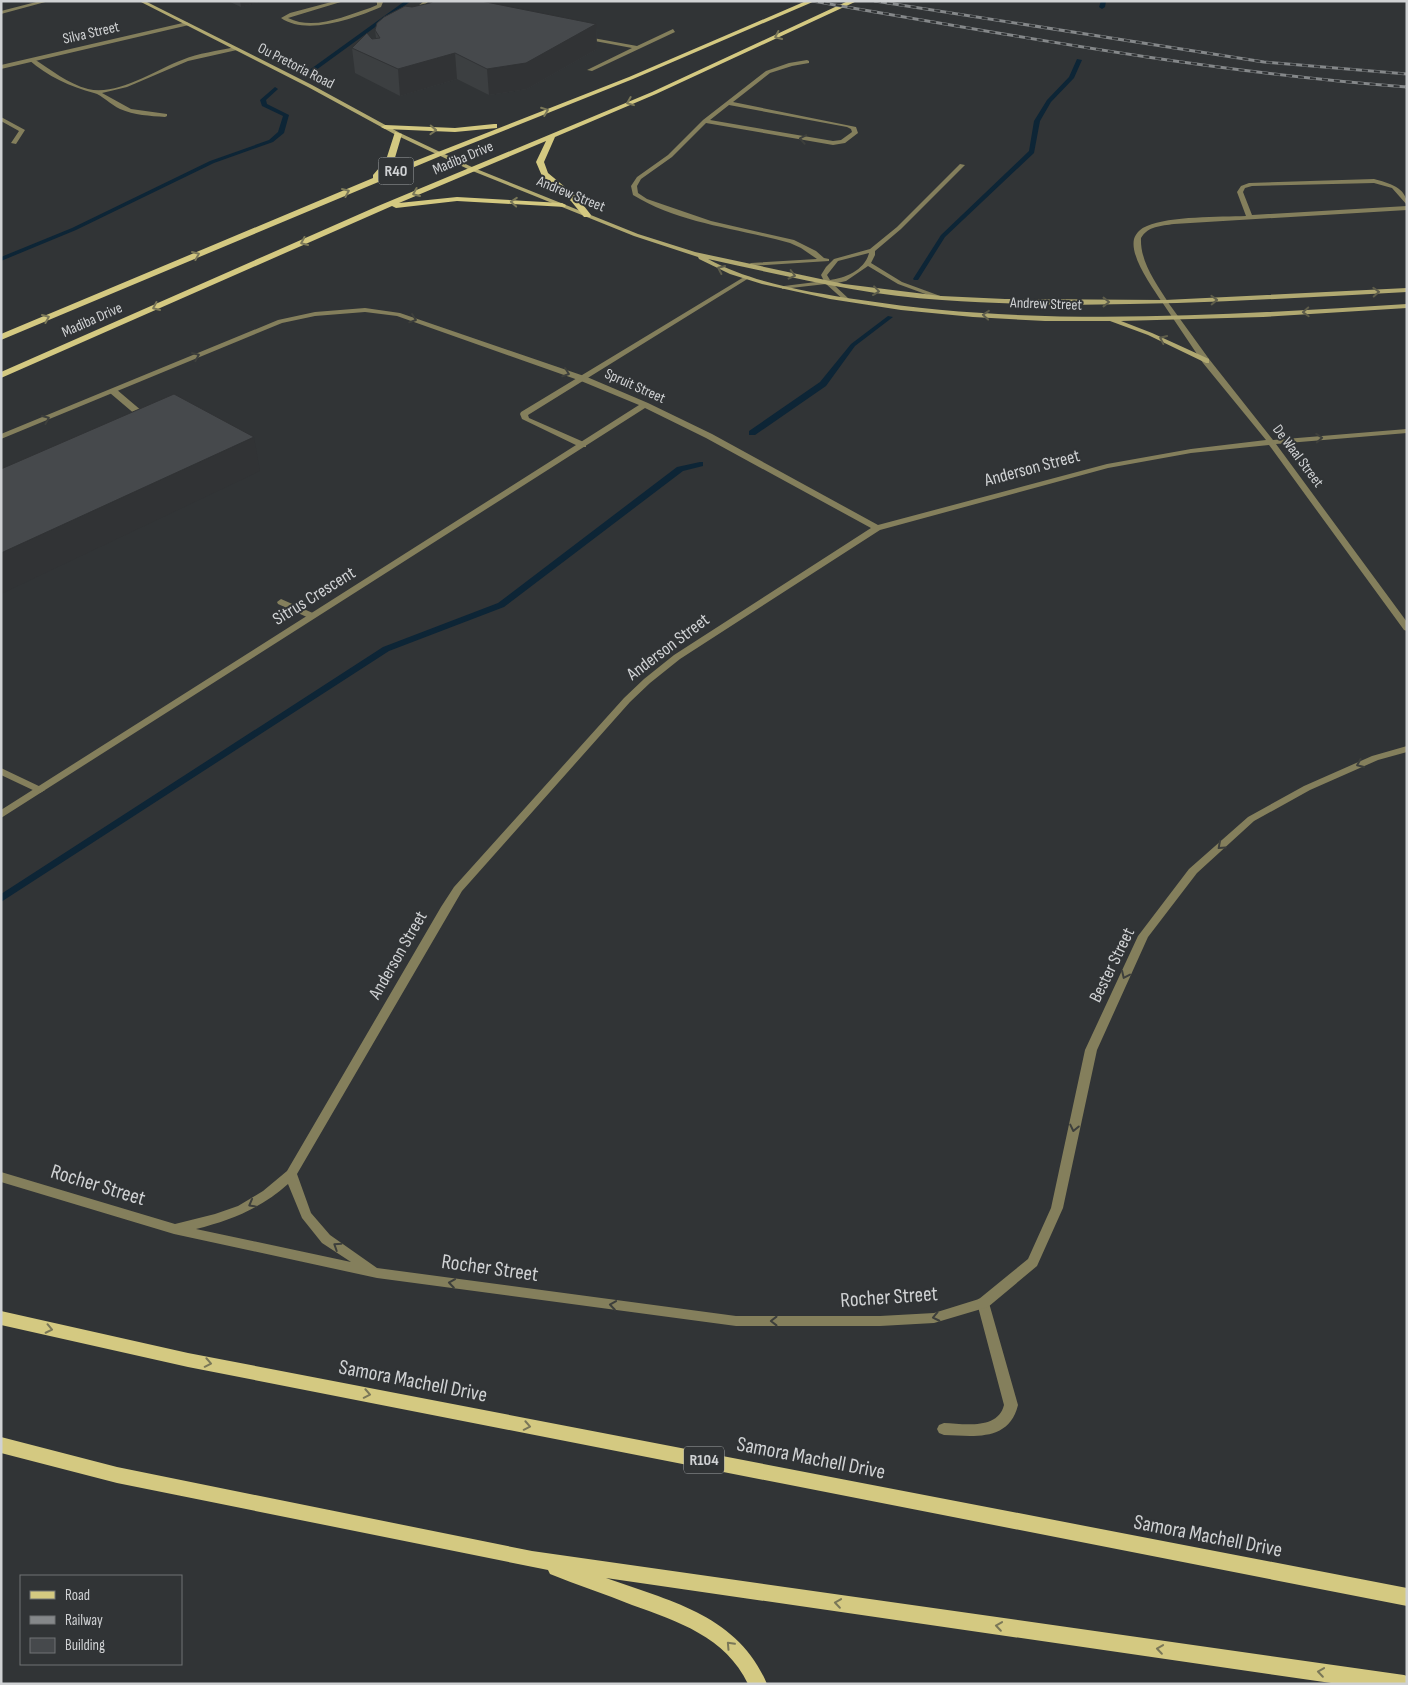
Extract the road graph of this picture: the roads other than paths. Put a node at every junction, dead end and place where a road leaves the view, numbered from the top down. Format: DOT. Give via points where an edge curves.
graph roads {
  1 [pos="47,1"];
  2 [pos="142,1"];
  3 [pos="342,1"];
  4 [pos="378,1"];
  5 [pos="427,1"];
  6 [pos="812,1"];
  7 [pos="854,1"];
  8 [pos="419,8"];
  9 [pos="428,8"];
  10 [pos="1,13"];
  11 [pos="407,17"];
  12 [pos="186,24"];
  13 [pos="673,31"];
  14 [pos="574,35"];
  15 [pos="640,48"];
  16 [pos="235,49"];
  17 [pos="32,60"];
  18 [pos="806,62"];
  19 [pos="1,67"];
  20 [pos="590,70"];
  21 [pos="97,92"];
  22 [pos="728,103"];
  23 [pos="165,115"];
  24 [pos="1,119"];
  25 [pos="705,121"];
  26 [pos="518,122"];
  27 [pos="384,127"];
  28 [pos="398,134"];
  29 [pos="553,134"];
  30 [pos="14,143"];
  31 [pos="440,153"];
  32 [pos="962,165"];
  33 [pos="472,169"];
  34 [pos="373,181"];
  35 [pos="1407,203"];
  36 [pos="562,205"];
  37 [pos="381,208"];
  38 [pos="1407,208"];
  39 [pos="587,215"];
  40 [pos="1250,217"];
  41 [pos="872,250"];
  42 [pos="693,254"];
  43 [pos="823,260"];
  44 [pos="836,260"];
  45 [pos="867,263"];
  46 [pos="751,265"];
  47 [pos="746,278"];
  48 [pos="828,283"];
  49 [pos="784,288"];
  50 [pos="1407,290"];
  51 [pos="941,298"];
  52 [pos="847,300"];
  53 [pos="1165,302"];
  54 [pos="1407,306"];
  55 [pos="1176,318"];
  56 [pos="1105,319"];
  57 [pos="1,337"];
  58 [pos="1206,361"];
  59 [pos="1,375"];
  60 [pos="584,379"];
  61 [pos="113,391"];
  62 [pos="646,405"];
  63 [pos="155,427"];
  64 [pos="1407,432"];
  65 [pos="1,437"];
  66 [pos="1270,442"];
  67 [pos="583,445"];
  68 [pos="877,528"];
  69 [pos="281,602"];
  70 [pos="312,616"];
  71 [pos="1407,628"];
  72 [pos="1407,749"];
  73 [pos="1,771"];
  74 [pos="40,790"];
  75 [pos="1,815"];
  76 [pos="291,1174"];
  77 [pos="1,1177"];
  78 [pos="174,1229"];
  79 [pos="377,1273"];
  80 [pos="983,1303"];
  81 [pos="1,1318"];
  82 [pos="944,1430"];
  83 [pos="1,1445"];
  84 [pos="532,1559"];
  85 [pos="1407,1597"];
  86 [pos="758,1684"];
  87 [pos="1404,1684"];
  1 -- 10 [label="street"];
  2 -- 12 [label="main road, Ou Pretoria Road"];
  3 -- 4 [label="street" via="284,18 298,25 317,25 372,9 379,6"];
  5 -- 8 [label="street"];
  26 -- 6 [label="main road, Madiba Drive / R40, one-way"];
  7 -- 29 [label="main road, Madiba Drive / R40, one-way" via="654,93"];
  8 -- 9 [label="street"];
  8 -- 11 [label="street"];
  12 -- 16 [label="main road, Ou Pretoria Road"];
  12 -- 17 [label="street, Silva Street"];
  13 -- 15 [label="street"];
  14 -- 15 [label="street"];
  15 -- 20 [label="street"];
  16 -- 21 [label="street" via="188,59 142,80"];
  16 -- 27 [label="main road, Ou Pretoria Road"];
  17 -- 19 [label="street, Silva Street"];
  17 -- 21 [label="street" via="82,89"];
  18 -- 22 [label="street" via="768,72"];
  21 -- 23 [label="street" via="130,112"];
  22 -- 25 [label="street"];
  22 -- 25 [label="street, one-way" via="856,130 843,142 833,143"];
  24 -- 30 [label="street" via="22,130"];
  25 -- 43 [label="street" via="670,156 640,178 634,186 635,194 674,212 803,245"];
  27 -- 26 [label="main road, one-way" via="455,130"];
  26 -- 31 [label="main road, Madiba Drive / R40"];
  27 -- 28 [label="main road, Ou Pretoria Road"];
  28 -- 31 [label="main road, Ou Pretoria Road"];
  28 -- 34 [label="main road" via="390,161"];
  29 -- 33 [label="main road, Madiba Drive / R40"];
  29 -- 39 [label="main road" via="540,162 545,174"];
  31 -- 33 [label="main road, Andrew Street"];
  31 -- 34 [label="main road, Madiba Drive / R40"];
  32 -- 41 [label="street" via="899,228"];
  33 -- 36 [label="main road, Andrew Street"];
  33 -- 37 [label="main road, Madiba Drive / R40, one-way"];
  57 -- 34 [label="main road, Madiba Drive / R40, one-way"];
  35 -- 40 [label="street" via="1394,187 1374,181 1251,184 1240,192"];
  36 -- 37 [label="main road, one-way" via="457,200"];
  36 -- 39 [label="main road, Andrew Street"];
  37 -- 59 [label="main road, Madiba Drive / R40, one-way"];
  38 -- 40 [label="street"];
  39 -- 42 [label="main road, Andrew Street"];
  40 -- 53 [label="street, De Waal Street" via="1174,222 1149,226 1140,232 1137,252"];
  41 -- 44 [label="street"];
  41 -- 45 [label="street" via="872,257"];
  42 -- 46 [label="main road, Andrew Street"];
  47 -- 42 [label="main road, Andrew Street, one-way" via="722,270"];
  43 -- 44 [label="street"];
  43 -- 46 [label="street"];
  44 -- 48 [label="street" via="824,275"];
  45 -- 48 [label="street" via="853,276"];
  45 -- 51 [label="street" via="900,283"];
  46 -- 48 [label="main road, Andrew Street, one-way"];
  47 -- 49 [label="main road, Andrew Street"];
  47 -- 60 [label="street"];
  48 -- 49 [label="street"];
  48 -- 51 [label="main road, Andrew Street, one-way"];
  48 -- 52 [label="street"];
  49 -- 52 [label="main road, Andrew Street"];
  53 -- 50 [label="main road, Andrew Street, one-way"];
  51 -- 53 [label="main road, Andrew Street, one-way"];
  56 -- 52 [label="main road, Andrew Street, one-way" via="1004,316"];
  53 -- 55 [label="street, De Waal Street"];
  54 -- 55 [label="main road, Andrew Street, one-way"];
  55 -- 56 [label="main road, Andrew Street"];
  55 -- 58 [label="street, De Waal Street"];
  58 -- 56 [label="main road, one-way" via="1150,334"];
  58 -- 66 [label="street, De Waal Street"];
  61 -- 60 [label="street, Spruit Street, one-way" via="280,321 314,314 365,310 398,314"];
  60 -- 62 [label="street, Spruit Street"];
  60 -- 67 [label="street" via="524,414 524,417"];
  61 -- 63 [label="street"];
  65 -- 61 [label="street, one-way"];
  62 -- 67 [label="street, Sitrus Crescent"];
  62 -- 68 [label="street, Spruit Street"];
  66 -- 64 [label="street, Anderson Street, one-way"];
  66 -- 68 [label="street, Anderson Street" via="1191,451 1107,466"];
  66 -- 71 [label="street, De Waal Street"];
  67 -- 70 [label="street, Sitrus Crescent"];
  68 -- 76 [label="street, Anderson Street" via="677,657 627,700 458,889"];
  69 -- 70 [label="street"];
  70 -- 74 [label="street, Sitrus Crescent"];
  72 -- 80 [label="street, Bester Street, one-way" via="1375,758 1307,788 1251,819 1193,871 1143,936 1091,1050 1057,1208 1033,1262"];
  73 -- 74 [label="street"];
  74 -- 75 [label="street, Sitrus Crescent"];
  76 -- 78 [label="street, Anderson Street, one-way" via="250,1206"];
  79 -- 76 [label="street, one-way" via="326,1239 306,1215"];
  77 -- 78 [label="street, Rocher Street"];
  78 -- 79 [label="street, Rocher Street"];
  80 -- 79 [label="street, Rocher Street, one-way" via="934,1318 736,1321"];
  80 -- 82 [label="street" via="1011,1412 1007,1420 989,1429"];
  81 -- 85 [label="main road, Samora Machell Drive / R104, one-way" via="188,1360"];
  83 -- 84 [label="main road" via="117,1475"];
  86 -- 84 [label="main road, one-way" via="750,1668 725,1639 694,1619"];
  87 -- 84 [label="main road, one-way"];
}
